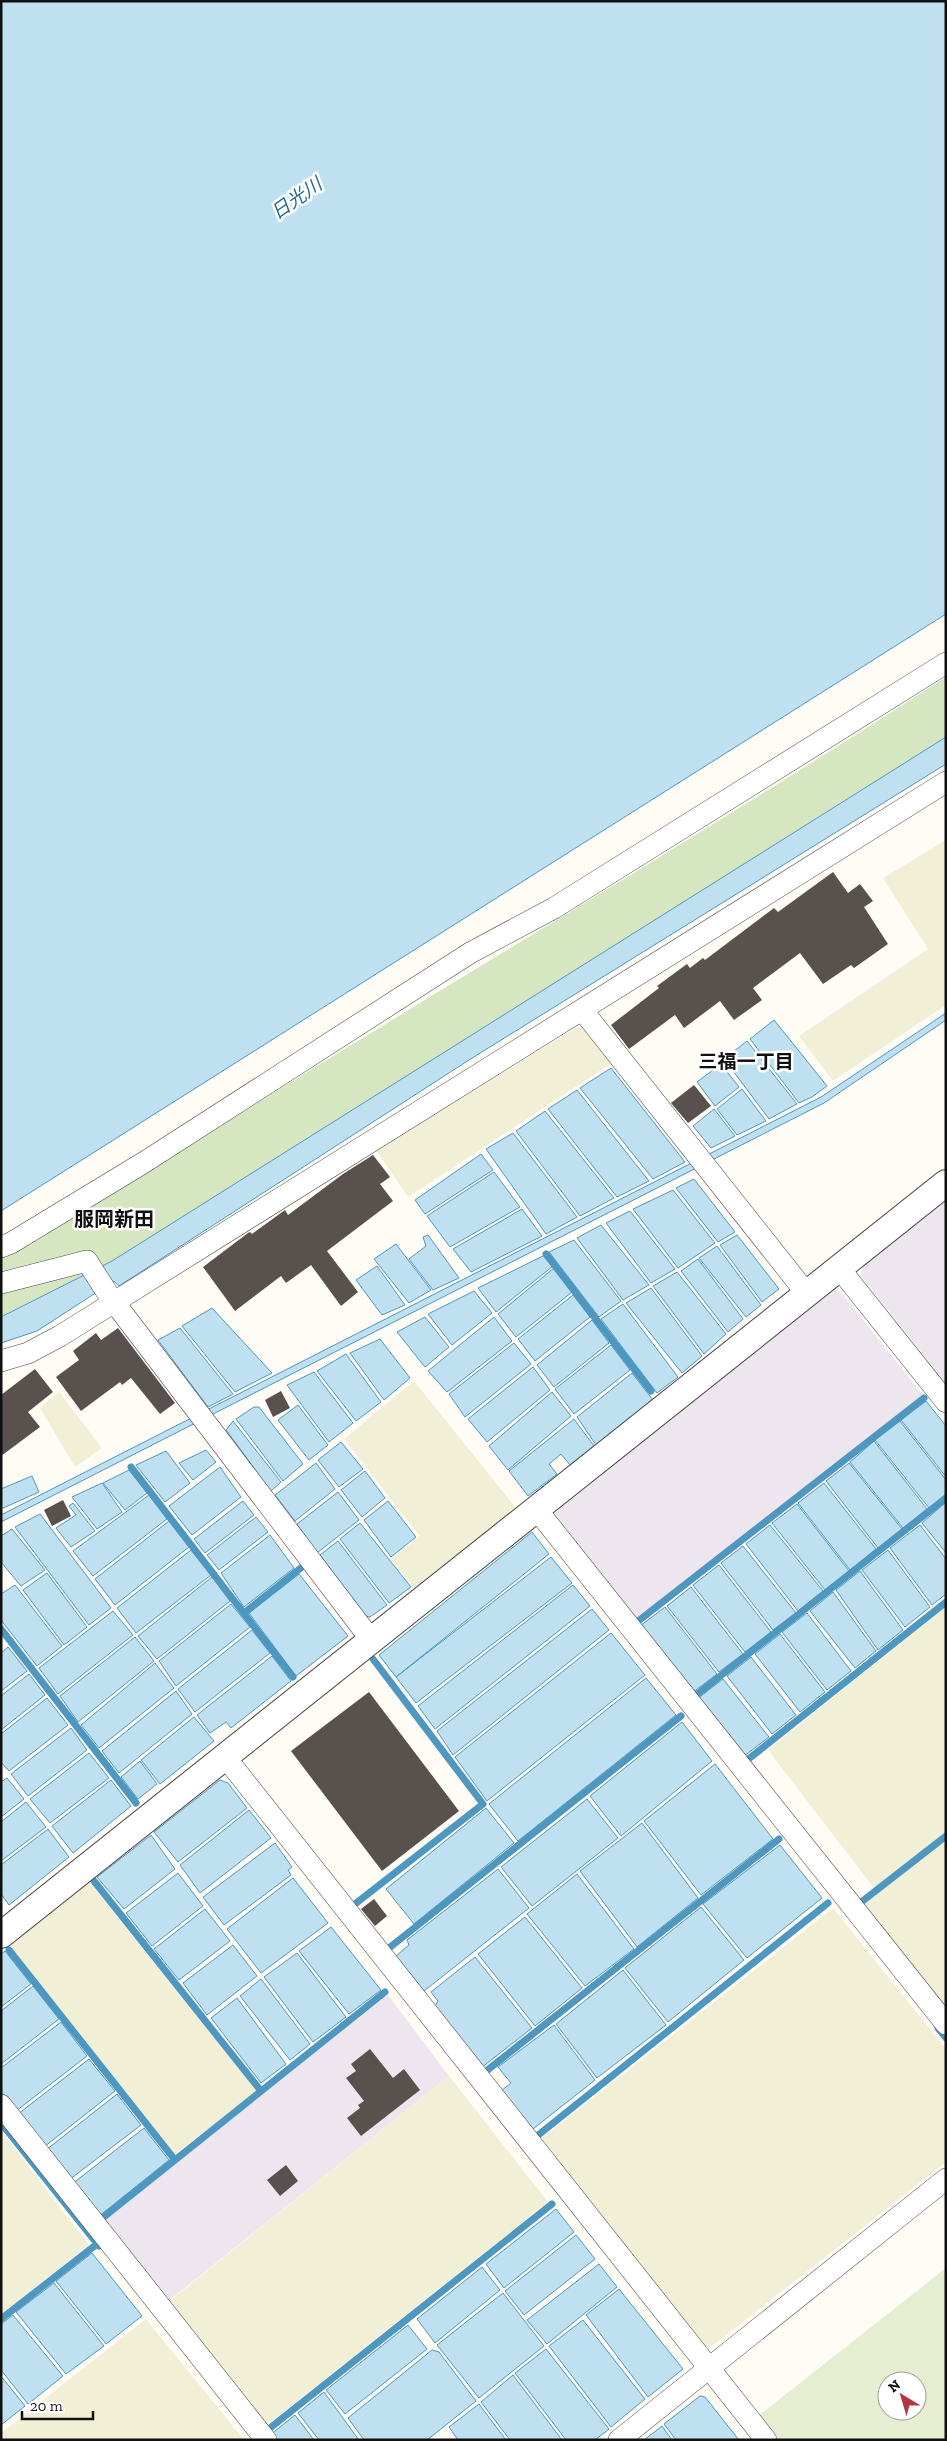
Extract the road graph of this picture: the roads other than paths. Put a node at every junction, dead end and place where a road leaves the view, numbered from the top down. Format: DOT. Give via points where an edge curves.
graph roads {
  1 [pos="946,663"];
  2 [pos="946,782"];
  3 [pos="583,1011"];
  4 [pos="946,1183"];
  5 [pos="1,1247"];
  6 [pos="839,1268"];
  7 [pos="1,1283"];
  8 [pos="807,1294"];
  9 [pos="111,1298"];
  10 [pos="1,1361"];
  11 [pos="946,1402"];
  12 [pos="538,1510"];
  13 [pos="372,1641"];
  14 [pos="226,1758"];
  15 [pos="1,1935"];
  16 [pos="946,2024"];
  17 [pos="1,2105"];
  18 [pos="946,2179"];
  19 [pos="709,2368"];
  20 [pos="266,2440"];
  21 [pos="619,2440"];
  22 [pos="766,2440"];
  1 -- 5 [label="street" via="554,908 470,953 144,1163"];
  2 -- 3 [label="street"];
  3 -- 8 [label="street"];
  3 -- 9 [label="street"];
  4 -- 6 [label="street"];
  6 -- 8 [label="street"];
  6 -- 11 [label="street"];
  7 -- 9 [label="street" via="87,1261"];
  8 -- 12 [label="street"];
  9 -- 10 [label="street" via="28,1353"];
  9 -- 13 [label="street"];
  12 -- 13 [label="street"];
  12 -- 16 [label="street"];
  13 -- 14 [label="street"];
  14 -- 15 [label="street"];
  14 -- 19 [label="street"];
  17 -- 20 [label="street"];
  18 -- 19 [label="street"];
  19 -- 21 [label="street"];
  19 -- 22 [label="street"];
}
